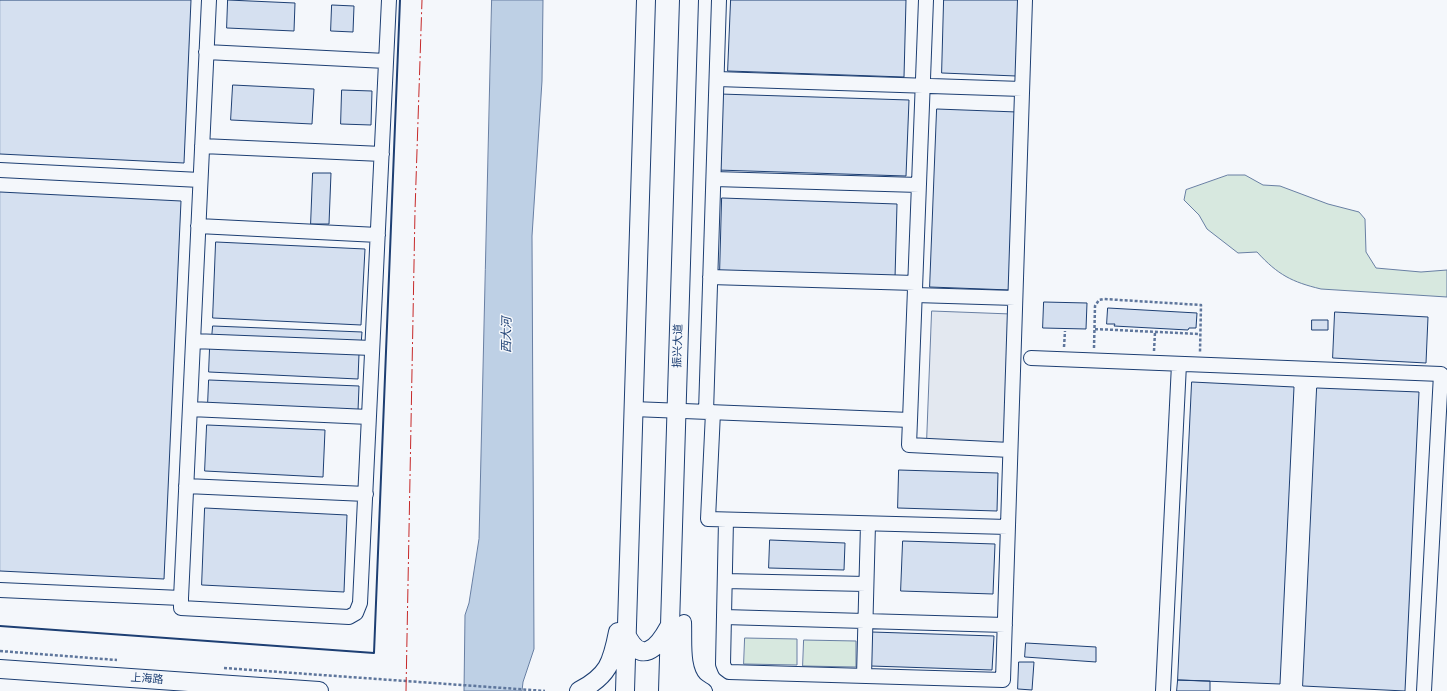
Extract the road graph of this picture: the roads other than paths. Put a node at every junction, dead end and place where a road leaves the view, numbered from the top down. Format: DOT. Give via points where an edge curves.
graph roads {
  1 [pos="209,0"];
  2 [pos="389,0"];
  3 [pos="646,0"];
  4 [pos="689,0"];
  5 [pos="720,0"];
  6 [pos="926,0"];
  7 [pos="1025,0"];
  8 [pos="206,52"];
  9 [pos="386,61"];
  10 [pos="717,79"];
  11 [pos="923,86"];
  12 [pos="1022,90"];
  13 [pos="202,146"];
  14 [pos="382,154"];
  15 [pos="0,170"];
  16 [pos="714,178"];
  17 [pos="200,180"];
  18 [pos="919,185"];
  19 [pos="198,226"];
  20 [pos="378,234"];
  21 [pos="710,277"];
  22 [pos="915,289"];
  23 [pos="1015,298"];
  24 [pos="193,341"];
  25 [pos="372,348"];
  26 [pos="1031,358"];
  27 [pos="1179,364"];
  28 [pos="1444,374"];
  29 [pos="190,409"];
  30 [pos="633,409"];
  31 [pos="676,411"];
  32 [pos="709,412"];
  33 [pos="369,417"];
  34 [pos="910,420"];
  35 [pos="1010,450"];
  36 [pos="186,486"];
  37 [pos="366,494"];
  38 [pos="726,520"];
  39 [pos="868,524"];
  40 [pos="1008,528"];
  41 [pos="725,581"];
  42 [pos="628,582"];
  43 [pos="866,584"];
  44 [pos="0,590"];
  45 [pos="181,598"];
  46 [pos="724,617"];
  47 [pos="865,622"];
  48 [pos="677,625"];
  49 [pos="1005,626"];
  50 [pos="626,634"];
  51 [pos="669,654"];
  52 [pos="0,669"];
  53 [pos="864,676"];
  54 [pos="319,691"];
  55 [pos="579,691"];
  56 [pos="625,691"];
  57 [pos="668,691"];
  58 [pos="687,691"];
  59 [pos="705,691"];
  60 [pos="1163,691"];
  61 [pos="1424,691"];
  1 -- 8 [label="lane"];
  2 -- 9 [label="lane"];
  3 -- 30 [label="main road"];
  4 -- 31 [label="main road, 振兴大道"];
  5 -- 10 [label="lane"];
  6 -- 11 [label="lane"];
  7 -- 12 [label="lane"];
  8 -- 9 [label="lane"];
  8 -- 13 [label="lane"];
  9 -- 14 [label="lane"];
  10 -- 11 [label="lane"];
  10 -- 16 [label="lane"];
  11 -- 12 [label="lane"];
  11 -- 18 [label="lane"];
  12 -- 23 [label="lane"];
  13 -- 14 [label="lane"];
  13 -- 17 [label="lane"];
  14 -- 20 [label="lane"];
  15 -- 17 [label="lane"];
  16 -- 18 [label="lane"];
  16 -- 21 [label="lane"];
  17 -- 19 [label="lane"];
  18 -- 22 [label="lane"];
  19 -- 20 [label="lane"];
  19 -- 24 [label="lane"];
  20 -- 25 [label="lane"];
  21 -- 22 [label="lane"];
  21 -- 32 [label="lane"];
  22 -- 23 [label="lane"];
  22 -- 34 [label="lane"];
  23 -- 35 [label="lane"];
  24 -- 25 [label="lane"];
  24 -- 29 [label="lane"];
  25 -- 33 [label="lane"];
  26 -- 27 [label="lane"];
  27 -- 28 [label="lane"];
  27 -- 60 [label="lane"];
  28 -- 61 [label="lane"];
  29 -- 33 [label="lane"];
  29 -- 36 [label="lane"];
  30 -- 31 [label="lane"];
  30 -- 42 [label="main road"];
  31 -- 32 [label="lane"];
  31 -- 48 [label="main road, 振兴大道"];
  32 -- 34 [label="lane"];
  32 -- 38 [label="lane" via="708,519"];
  33 -- 37 [label="lane"];
  34 -- 35 [label="lane" via="909,445"];
  35 -- 40 [label="lane"];
  36 -- 37 [label="lane"];
  36 -- 45 [label="lane"];
  37 -- 45 [label="lane" via="361,594 356,613 349,617 181,608"];
  38 -- 39 [label="lane"];
  38 -- 41 [label="lane"];
  39 -- 40 [label="lane"];
  39 -- 43 [label="lane"];
  40 -- 49 [label="lane"];
  41 -- 43 [label="lane"];
  41 -- 46 [label="lane"];
  42 -- 50 [label="main road"];
  42 -- 55 [label="main road" via="612,660 603,673"];
  43 -- 47 [label="lane"];
  44 -- 45 [label="lane"];
  46 -- 47 [label="lane"];
  46 -- 53 [label="lane" via="723,664 729,672"];
  47 -- 49 [label="lane"];
  47 -- 53 [label="lane"];
  48 -- 50 [label="main road" via="654,649 646,651 632,645"];
  48 -- 51 [label="main road, 振兴大道"];
  48 -- 59 [label="lane" via="689,673 695,683"];
  49 -- 53 [label="lane" via="1003,680"];
  50 -- 56 [label="main road"];
  51 -- 57 [label="main road, 振兴大道"];
  51 -- 58 [label="main road" via="678,679"];
  52 -- 54 [label="main road, 上海路"];
}
